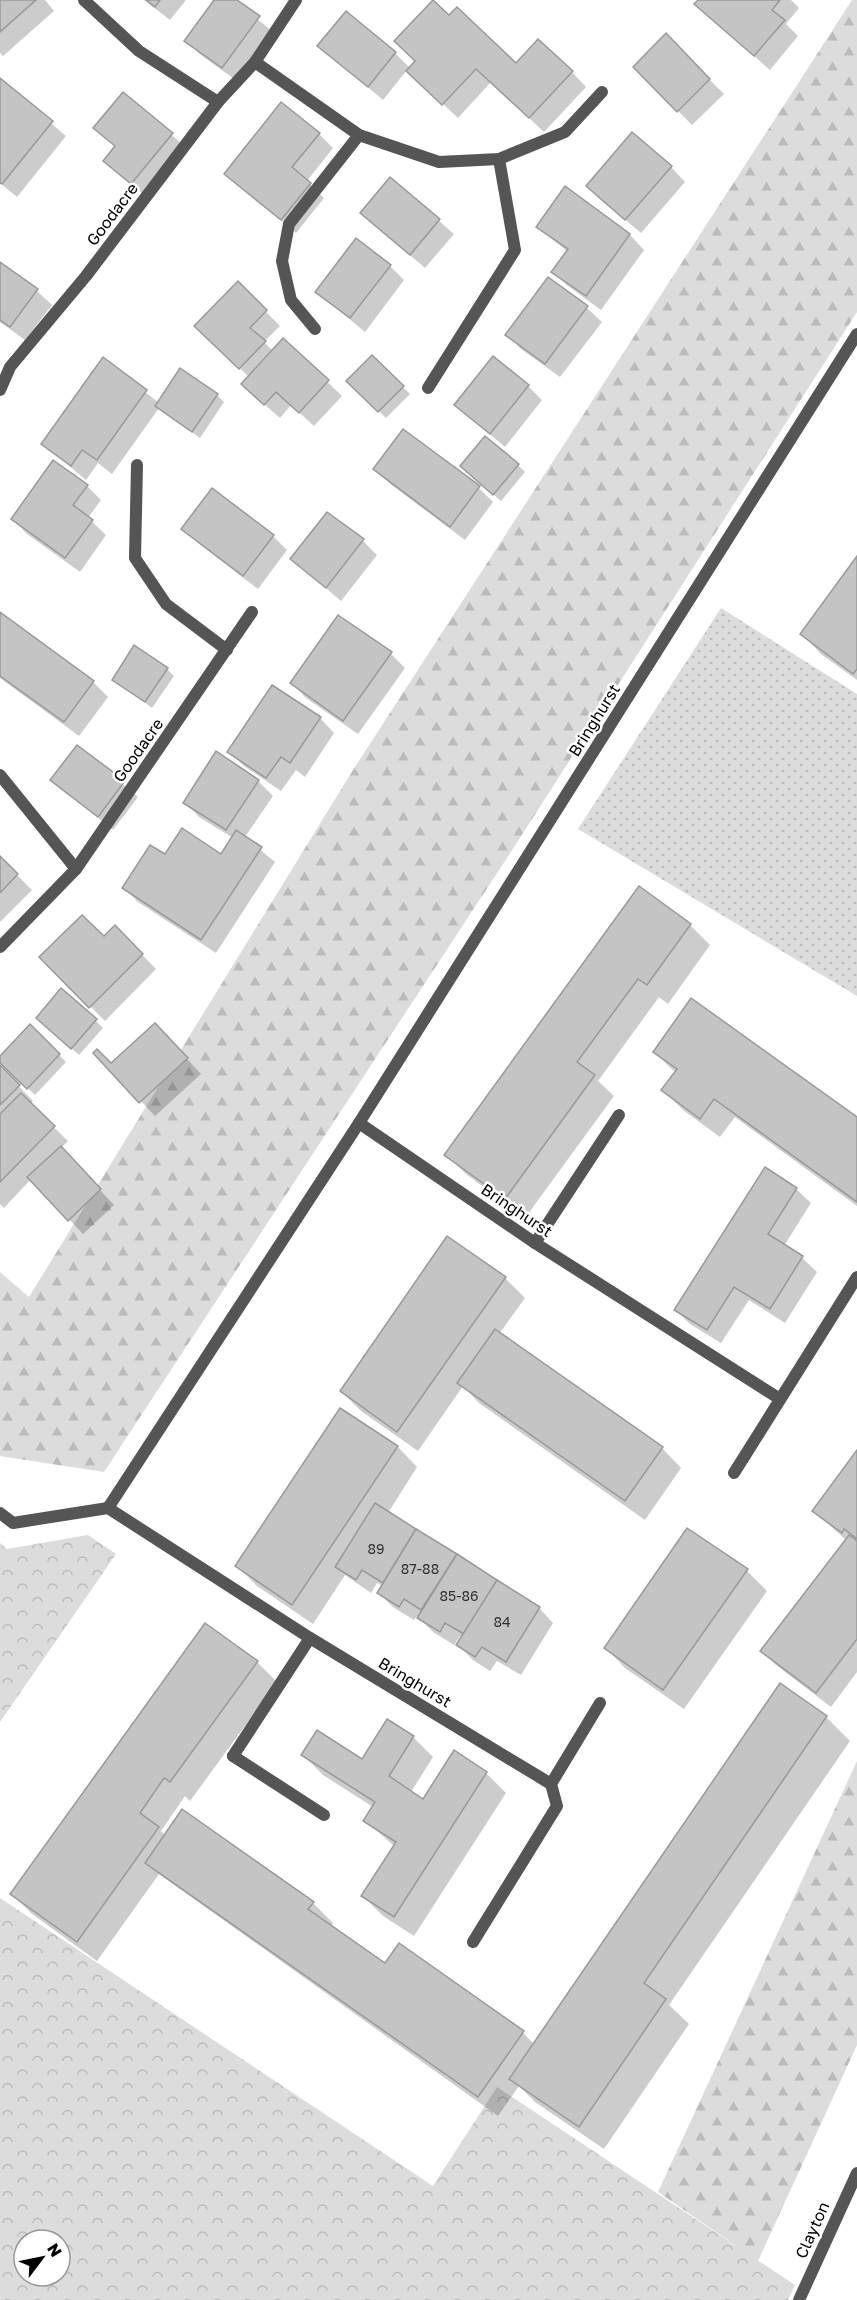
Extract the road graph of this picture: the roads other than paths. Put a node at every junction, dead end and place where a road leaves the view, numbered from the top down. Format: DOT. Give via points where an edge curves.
graph roads {
  1 [pos="84,0"];
  2 [pos="296,0"];
  3 [pos="255,62"];
  4 [pos="602,92"];
  5 [pos="218,102"];
  6 [pos="359,135"];
  7 [pos="499,159"];
  8 [pos="315,329"];
  9 [pos="857,334"];
  10 [pos="5,364"];
  11 [pos="428,388"];
  12 [pos="0,390"];
  13 [pos="137,465"];
  14 [pos="252,612"];
  15 [pos="227,650"];
  16 [pos="0,775"];
  17 [pos="76,869"];
  18 [pos="0,946"];
  19 [pos="619,1115"];
  20 [pos="359,1123"];
  21 [pos="535,1243"];
  22 [pos="857,1277"];
  23 [pos="780,1399"];
  24 [pos="734,1473"];
  25 [pos="108,1508"];
  26 [pos="0,1513"];
  27 [pos="310,1638"];
  28 [pos="600,1702"];
  29 [pos="551,1784"];
  30 [pos="324,1815"];
  31 [pos="473,1942"];
  32 [pos="857,2174"];
  33 [pos="799,2300"];
  1 -- 5 [label="street" via="139,51"];
  2 -- 3 [label="street, Goodacre"];
  3 -- 5 [label="street, Goodacre"];
  3 -- 6 [label="street"];
  4 -- 7 [label="street" via="565,132"];
  5 -- 10 [label="street, Goodacre" via="86,276"];
  6 -- 7 [label="street" via="439,162"];
  6 -- 8 [label="street" via="289,224 282,261 291,300"];
  7 -- 11 [label="street" via="515,250"];
  9 -- 20 [label="street, Bringhurst"];
  10 -- 12 [label="street, Goodacre"];
  13 -- 15 [label="street" via="135,558 166,604"];
  14 -- 15 [label="street, Goodacre"];
  15 -- 17 [label="street, Goodacre"];
  16 -- 17 [label="street"];
  17 -- 18 [label="street, Goodacre"];
  19 -- 21 [label="street"];
  20 -- 21 [label="street, Bringhurst"];
  20 -- 25 [label="street, Bringhurst"];
  21 -- 23 [label="street, Bringhurst"];
  22 -- 23 [label="street"];
  23 -- 24 [label="street"];
  25 -- 26 [label="street" via="13,1523"];
  25 -- 27 [label="street, Bringhurst"];
  27 -- 29 [label="street, Bringhurst"];
  27 -- 30 [label="street" via="233,1756"];
  28 -- 29 [label="street"];
  29 -- 31 [label="street" via="557,1806"];
  32 -- 33 [label="street, Clayton"];
}
